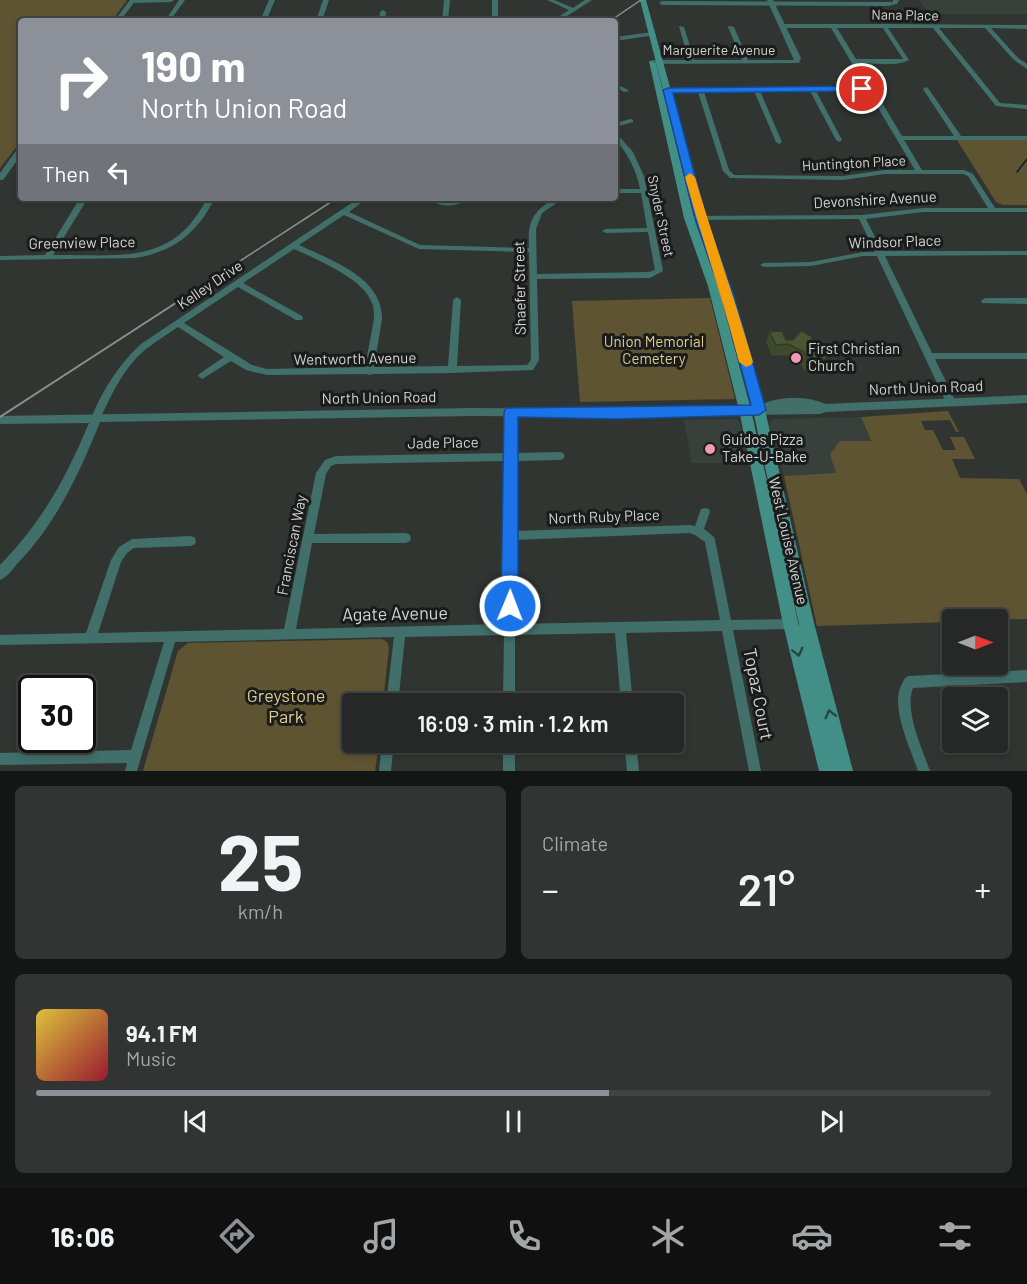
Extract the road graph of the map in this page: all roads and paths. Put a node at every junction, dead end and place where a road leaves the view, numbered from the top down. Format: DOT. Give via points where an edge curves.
graph roads {
  1 [pos="171,0"];
  2 [pos="182,0"];
  3 [pos="272,0"];
  4 [pos="326,0"];
  5 [pos="447,0"];
  6 [pos="495,0"];
  7 [pos="550,0"];
  8 [pos="589,0"];
  9 [pos="638,0"];
  10 [pos="643,0"];
  11 [pos="133,1"];
  12 [pos="700,2"];
  13 [pos="771,2"];
  14 [pos="817,2"];
  15 [pos="895,2"];
  16 [pos="662,3"];
  17 [pos="573,10"];
  18 [pos="383,12"];
  19 [pos="119,18"];
  20 [pos="170,18"];
  21 [pos="264,18"];
  22 [pos="320,18"];
  23 [pos="382,18"];
  24 [pos="445,18"];
  25 [pos="495,18"];
  26 [pos="560,18"];
  27 [pos="782,26"];
  28 [pos="833,26"];
  29 [pos="884,26"];
  30 [pos="681,27"];
  31 [pos="731,27"];
  32 [pos="987,27"];
  33 [pos="1027,27"];
  34 [pos="936,28"];
  35 [pos="649,34"];
  36 [pos="618,39"];
  37 [pos="854,61"];
  38 [pos="656,62"];
  39 [pos="692,62"];
  40 [pos="746,62"];
  41 [pos="1027,67"];
  42 [pos="618,87"];
  43 [pos="812,89"];
  44 [pos="869,89"];
  45 [pos="926,89"];
  46 [pos="663,90"];
  47 [pos="700,90"];
  48 [pos="756,90"];
  49 [pos="626,91"];
  50 [pos="1027,107"];
  51 [pos="631,121"];
  52 [pos="618,124"];
  53 [pos="899,138"];
  54 [pos="959,138"];
  55 [pos="1027,138"];
  56 [pos="618,139"];
  57 [pos="839,140"];
  58 [pos="779,142"];
  59 [pos="18,154"];
  60 [pos="919,171"];
  61 [pos="0,178"];
  62 [pos="618,191"];
  63 [pos="644,191"];
  64 [pos="82,201"];
  65 [pos="209,201"];
  66 [pos="360,201"];
  67 [pos="438,201"];
  68 [pos="460,201"];
  69 [pos="554,201"];
  70 [pos="993,210"];
  71 [pos="1027,210"];
  72 [pos="344,212"];
  73 [pos="862,217"];
  74 [pos="689,218"];
  75 [pos="701,218"];
  76 [pos="652,230"];
  77 [pos="606,231"];
  78 [pos="295,246"];
  79 [pos="533,250"];
  80 [pos="879,253"];
  81 [pos="1027,253"];
  82 [pos="48,257"];
  83 [pos="0,258"];
  84 [pos="764,265"];
  85 [pos="534,277"];
  86 [pos="237,283"];
  87 [pos="457,300"];
  88 [pos="985,301"];
  89 [pos="1027,301"];
  90 [pos="299,318"];
  91 [pos="178,323"];
  92 [pos="535,355"];
  93 [pos="928,356"];
  94 [pos="1027,356"];
  95 [pos="230,357"];
  96 [pos="452,370"];
  97 [pos="369,372"];
  98 [pos="202,376"];
  99 [pos="1026,401"];
  100 [pos="951,402"];
  101 [pos="752,410"];
  102 [pos="511,412"];
  103 [pos="96,418"];
  104 [pos="0,420"];
  105 [pos="560,456"];
  106 [pos="511,457"];
  107 [pos="328,463"];
  108 [pos="705,512"];
  109 [pos="698,531"];
  110 [pos="510,536"];
  111 [pos="406,538"];
  112 [pos="308,539"];
  113 [pos="191,540"];
  114 [pos="0,574"];
  115 [pos="727,624"];
  116 [pos="791,624"];
  117 [pos="620,627"];
  118 [pos="509,629"];
  119 [pos="400,632"];
  120 [pos="289,634"];
  121 [pos="171,638"];
  122 [pos="0,639"];
  123 [pos="90,639"];
  124 [pos="1027,676"];
  125 [pos="393,693"];
  126 [pos="509,693"];
  127 [pos="626,693"];
  128 [pos="387,753"];
  129 [pos="509,753"];
  130 [pos="631,753"];
  131 [pos="135,756"];
  132 [pos="0,759"];
  133 [pos="131,771"];
  134 [pos="385,771"];
  135 [pos="509,771"];
  136 [pos="633,771"];
  137 [pos="754,771"];
  138 [pos="828,771"];
  139 [pos="844,771"];
  140 [pos="924,771"];
  1 -- 11 [label="street"];
  2 -- 20 [label="street"];
  3 -- 21 [label="street"];
  4 -- 22 [label="street"];
  5 -- 24 [label="street"];
  6 -- 25 [label="street"];
  7 -- 17 [label="street"];
  8 -- 17 [label="street"];
  9 -- 35 [label="main road, West Louise Avenue"];
  10 -- 35 [label="main road, West Louise Avenue"];
  11 -- 19 [label="street"];
  12 -- 13 [label="street"];
  12 -- 16 [label="street"];
  13 -- 14 [label="street"];
  13 -- 27 [label="street"];
  14 -- 15 [label="street"];
  17 -- 26 [label="street"];
  18 -- 23 [label="street"];
  27 -- 28 [label="street, Nana Place"];
  27 -- 40 [label="street, Marguerite Avenue" via="798,60"];
  28 -- 29 [label="street, Nana Place"];
  28 -- 37 [label="street"];
  29 -- 34 [label="street, Nana Place"];
  29 -- 37 [label="street" via="905,61"];
  30 -- 39 [label="street"];
  31 -- 40 [label="street"];
  32 -- 33 [label="street, Nana Place"];
  32 -- 34 [label="street, Nana Place"];
  32 -- 41 [label="street"];
  34 -- 50 [label="street" via="998,105"];
  35 -- 36 [label="street"];
  35 -- 38 [label="main road, West Louise Avenue"];
  37 -- 44 [label="street"];
  38 -- 39 [label="street, Marguerite Avenue"];
  38 -- 46 [label="main road, West Louise Avenue"];
  39 -- 40 [label="street, Marguerite Avenue"];
  42 -- 49 [label="street"];
  43 -- 44 [label="street"];
  43 -- 48 [label="street"];
  43 -- 57 [label="street"];
  44 -- 53 [label="street"];
  45 -- 54 [label="street"];
  46 -- 47 [label="street"];
  46 -- 74 [label="main road, West Louise Avenue"];
  46 -- 75 [label="main road, West Louise Avenue"];
  47 -- 48 [label="street"];
  47 -- 60 [label="street, Huntington Place" via="728,175 843,178"];
  48 -- 58 [label="street"];
  51 -- 52 [label="street"];
  53 -- 54 [label="street"];
  53 -- 60 [label="street"];
  54 -- 55 [label="street"];
  56 -- 63 [label="street, Snyder Street" via="638,166"];
  59 -- 61 [label="street"];
  60 -- 70 [label="street, Huntington Place" via="970,175"];
  62 -- 63 [label="street"];
  63 -- 76 [label="street, Snyder Street"];
  64 -- 82 [label="street"];
  65 -- 82 [label="street, Greenview Place" via="195,226 151,254"];
  66 -- 72 [label="street, Kelley Drive"];
  67 -- 68 [label="street" via="448,205"];
  69 -- 79 [label="street, Shaefer Street" via="534,220"];
  70 -- 71 [label="street, Devonshire Avenue"];
  70 -- 73 [label="street, Devonshire Avenue" via="923,210"];
  72 -- 78 [label="street, Kelley Drive"];
  72 -- 79 [label="street" via="419,247"];
  73 -- 75 [label="street, Devonshire Avenue"];
  73 -- 80 [label="street"];
  74 -- 75 [label="street, Devonshire Avenue"];
  74 -- 101 [label="main road, West Louise Avenue"];
  75 -- 101 [label="main road, West Louise Avenue" via="728,296"];
  76 -- 77 [label="street"];
  76 -- 85 [label="street, Snyder Street" via="657,273"];
  78 -- 86 [label="street, Kelley Drive"];
  78 -- 97 [label="street" via="361,281 373,294 378,312"];
  79 -- 85 [label="street, Shaefer Street"];
  80 -- 81 [label="street, Windsor Place"];
  80 -- 84 [label="street, Windsor Place" via="811,264"];
  80 -- 93 [label="street"];
  82 -- 83 [label="street, Greenview Place"];
  85 -- 92 [label="street, Shaefer Street"];
  86 -- 90 [label="street"];
  86 -- 91 [label="street, Kelley Drive"];
  87 -- 96 [label="street"];
  88 -- 89 [label="street"];
  91 -- 95 [label="street, Wentworth Avenue"];
  91 -- 103 [label="street, Kelley Drive" via="144,346 122,369"];
  92 -- 96 [label="street, Wentworth Avenue" via="530,368"];
  93 -- 94 [label="street"];
  93 -- 100 [label="street"];
  95 -- 97 [label="street, Wentworth Avenue" via="249,368 267,372"];
  95 -- 98 [label="street"];
  96 -- 97 [label="street, Wentworth Avenue"];
  99 -- 100 [label="street, North Union Road"];
  100 -- 101 [label="street, North Union Road" via="802,411"];
  101 -- 102 [label="street, North Union Road"];
  101 -- 116 [label="main road, West Louise Avenue"];
  139 -- 101 [label="main road, West Louise Avenue, one-way"];
  102 -- 103 [label="street, North Union Road"];
  102 -- 106 [label="street"];
  103 -- 104 [label="street, North Union Road"];
  103 -- 114 [label="street" via="62,497 44,526"];
  105 -- 106 [label="street, Jade Place"];
  106 -- 107 [label="street, Jade Place"];
  106 -- 110 [label="street"];
  107 -- 112 [label="street, Franciscan Way" via="321,473"];
  108 -- 109 [label="street"];
  109 -- 110 [label="street, North Ruby Place"];
  109 -- 115 [label="street, Topaz Court" via="710,540"];
  110 -- 118 [label="street"];
  111 -- 112 [label="street"];
  112 -- 120 [label="street, Franciscan Way"];
  113 -- 123 [label="street" via="132,544 123,550 116,560"];
  115 -- 116 [label="street, Agate Avenue"];
  115 -- 117 [label="street, Agate Avenue"];
  115 -- 137 [label="street, Topaz Court"];
  116 -- 138 [label="main road, West Louise Avenue, one-way"];
  117 -- 118 [label="street, Agate Avenue"];
  117 -- 127 [label="street"];
  118 -- 119 [label="street, Agate Avenue"];
  118 -- 126 [label="street"];
  119 -- 120 [label="street, Agate Avenue"];
  119 -- 125 [label="street"];
  120 -- 121 [label="street, Agate Avenue"];
  121 -- 123 [label="street, Agate Avenue"];
  121 -- 131 [label="street"];
  122 -- 123 [label="street, Agate Avenue"];
  124 -- 140 [label="street" via="909,682 903,688 904,709"];
  128 -- 134 [label="street"];
  129 -- 135 [label="street"];
  130 -- 136 [label="street"];
  131 -- 132 [label="street"];
  131 -- 133 [label="street"];
}
